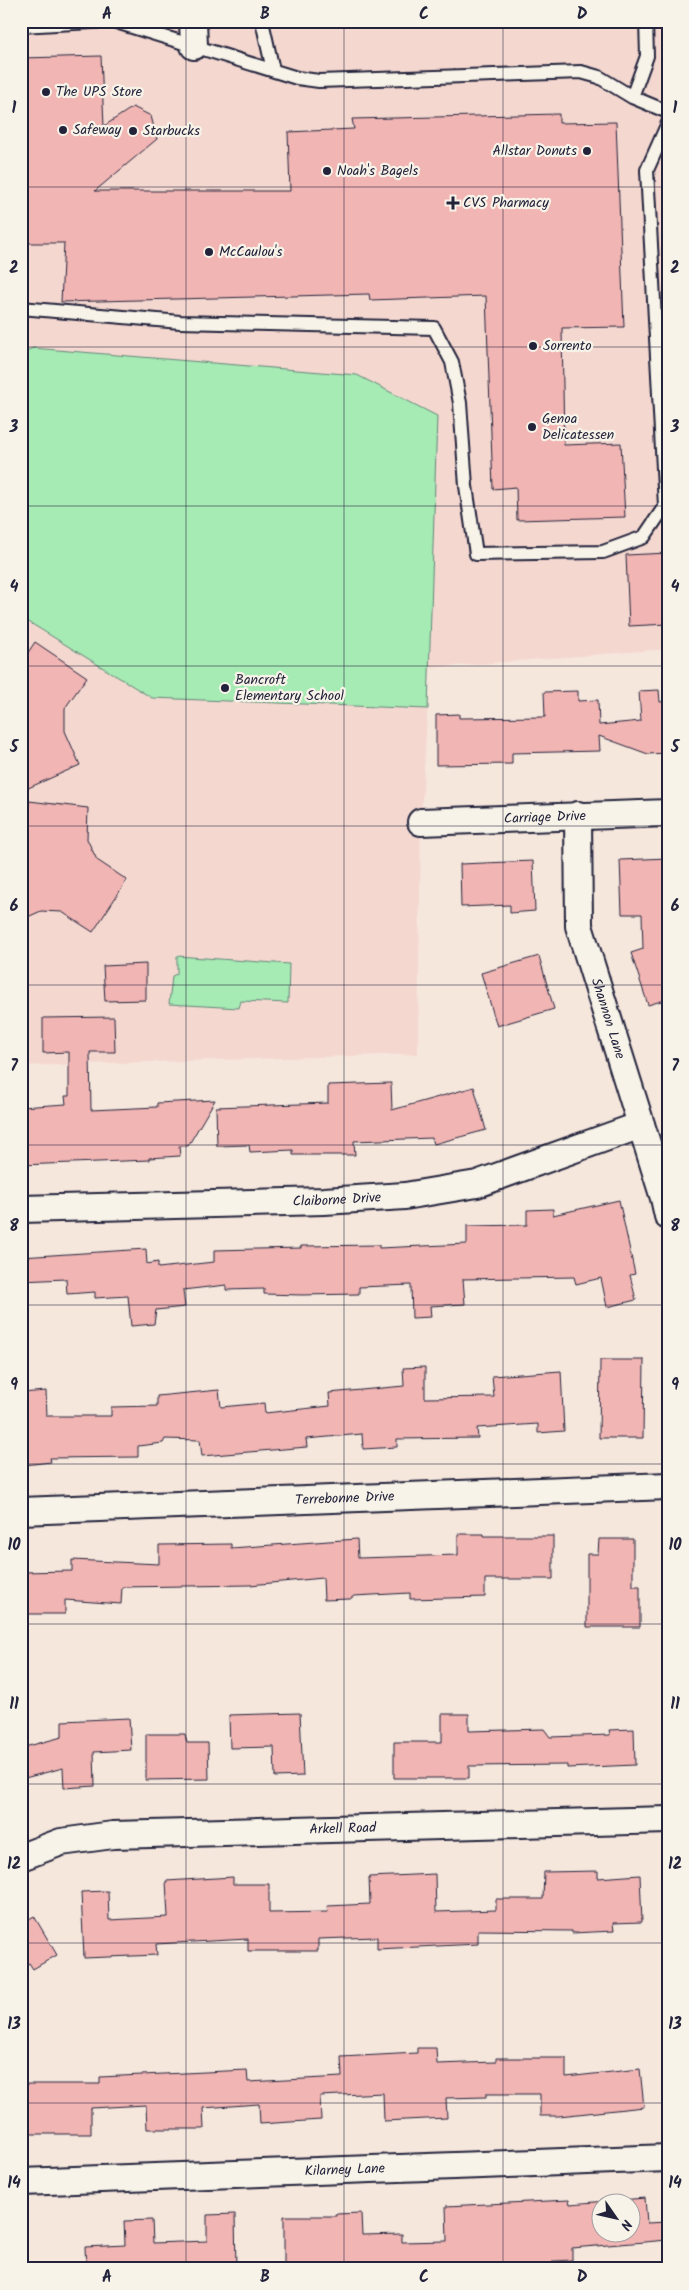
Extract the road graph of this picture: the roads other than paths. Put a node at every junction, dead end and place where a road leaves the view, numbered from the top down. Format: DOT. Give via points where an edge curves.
graph roads {
  1 [pos="112,21"];
  2 [pos="262,21"];
  3 [pos="646,21"];
  4 [pos="21,26"];
  5 [pos="194,33"];
  6 [pos="273,70"];
  7 [pos="632,97"];
  8 [pos="668,112"];
  9 [pos="668,122"];
  10 [pos="21,308"];
  11 [pos="666,506"];
  12 [pos="668,813"];
  13 [pos="578,815"];
  14 [pos="422,822"];
  15 [pos="641,1126"];
  16 [pos="21,1209"];
  17 [pos="668,1216"];
  18 [pos="668,1486"];
  19 [pos="21,1511"];
  20 [pos="668,1820"];
  21 [pos="21,1857"];
  22 [pos="668,2158"];
  23 [pos="21,2182"];
  1 -- 4 [label="lane"];
  1 -- 5 [label="lane"];
  2 -- 6 [label="lane"];
  3 -- 7 [label="lane" via="647,56"];
  5 -- 6 [label="lane"];
  6 -- 7 [label="lane" via="319,81 581,72 599,77"];
  7 -- 8 [label="lane"];
  9 -- 11 [label="lane" via="647,170"];
  10 -- 11 [label="lane" via="180,322 434,328 452,362 460,403 466,486 476,554 602,552 644,537"];
  12 -- 13 [label="street, Carriage Drive"];
  13 -- 14 [label="street, Carriage Drive"];
  13 -- 15 [label="street, Shannon Lane" via="579,926"];
  15 -- 16 [label="street, Claiborne Drive" via="477,1184 405,1196"];
  15 -- 17 [label="street, Shannon Lane"];
  18 -- 19 [label="street, Terrebonne Drive"];
  20 -- 21 [label="street, Arkell Road" via="113,1835 61,1842"];
  22 -- 23 [label="street, Kilarney Lane"];
}
